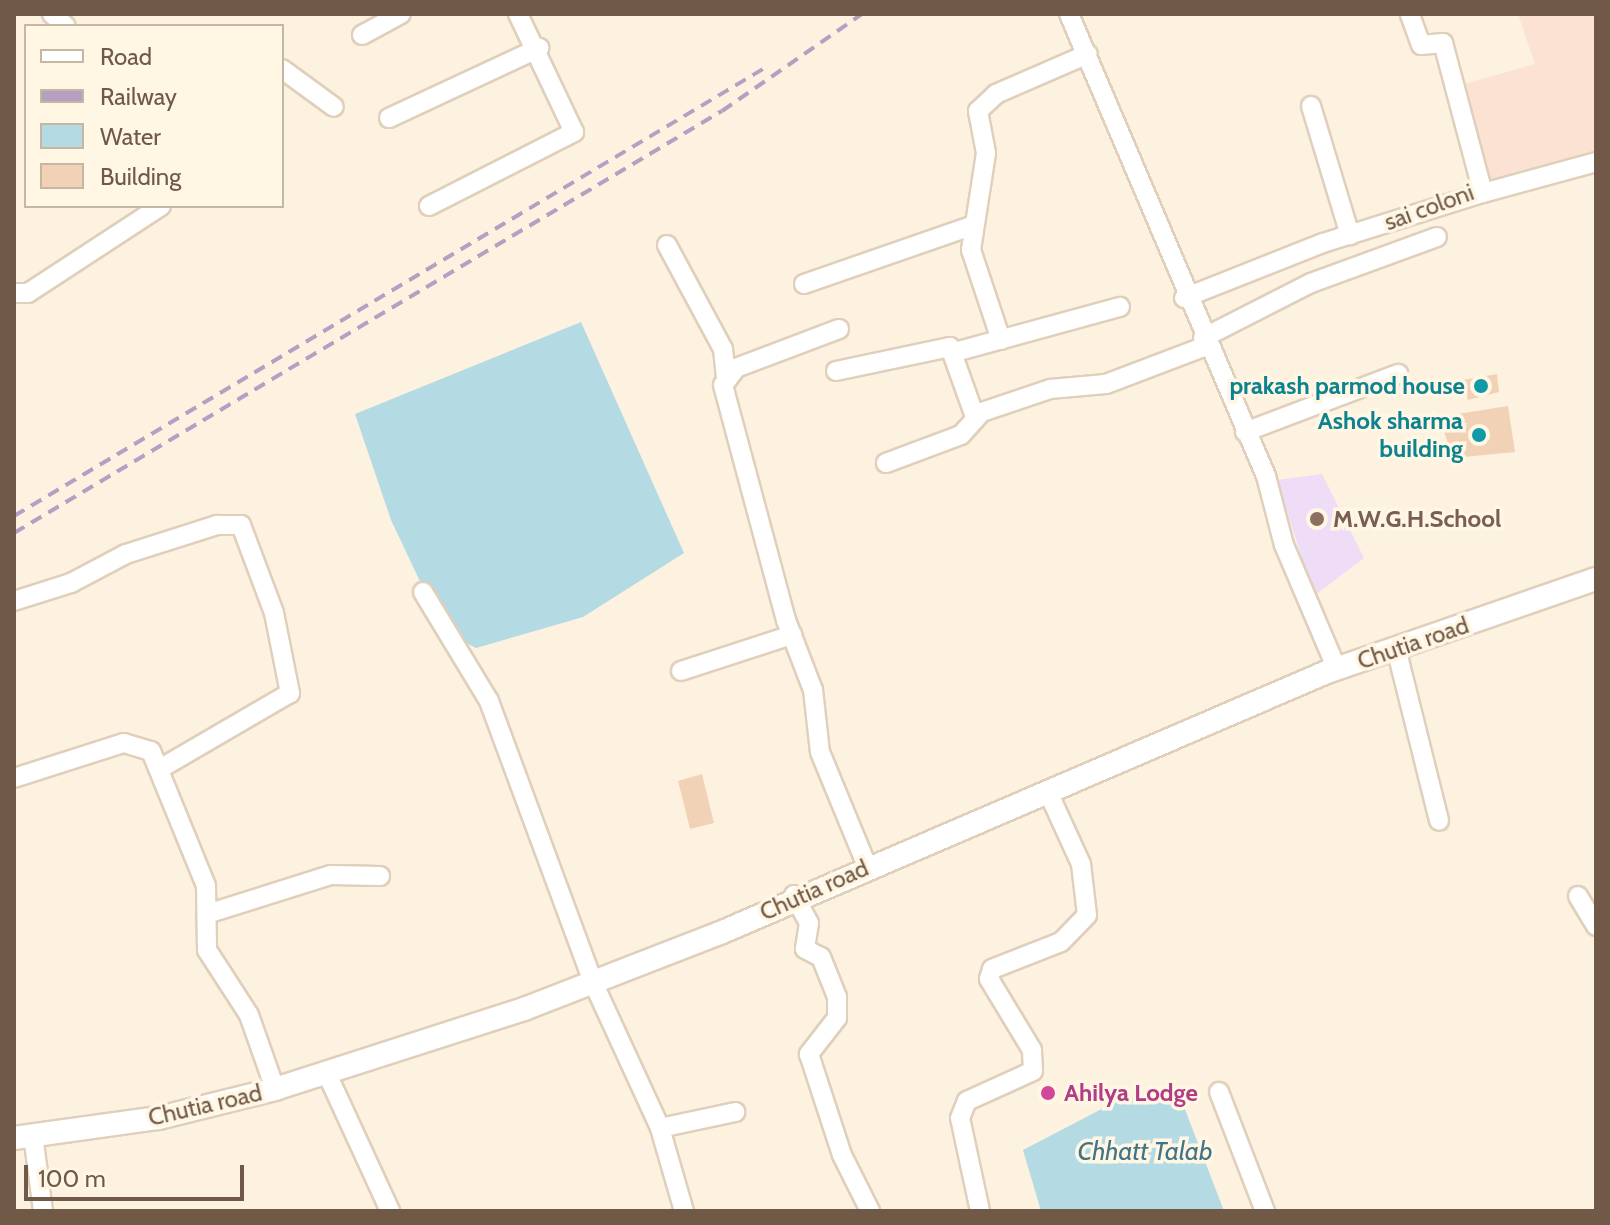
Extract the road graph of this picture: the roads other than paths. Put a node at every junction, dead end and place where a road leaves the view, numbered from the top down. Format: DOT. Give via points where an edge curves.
graph roads {
  1 [pos="401,14"];
  2 [pos="518,14"];
  3 [pos="1069,14"];
  4 [pos="1410,14"];
  5 [pos="362,35"];
  6 [pos="539,48"];
  7 [pos="1088,54"];
  8 [pos="284,70"];
  9 [pos="1311,106"];
  10 [pos="334,107"];
  11 [pos="389,118"];
  12 [pos="1596,162"];
  13 [pos="1483,193"];
  14 [pos="429,206"];
  15 [pos="158,208"];
  16 [pos="974,225"];
  17 [pos="1350,235"];
  18 [pos="1437,237"];
  19 [pos="667,245"];
  20 [pos="804,284"];
  21 [pos="14,293"];
  22 [pos="1184,298"];
  23 [pos="1120,307"];
  24 [pos="839,329"];
  25 [pos="1001,340"];
  26 [pos="1204,342"];
  27 [pos="955,352"];
  28 [pos="836,371"];
  29 [pos="1398,374"];
  30 [pos="726,376"];
  31 [pos="975,417"];
  32 [pos="1245,432"];
  33 [pos="886,463"];
  34 [pos="1596,579"];
  35 [pos="423,592"];
  36 [pos="14,601"];
  37 [pos="792,635"];
  38 [pos="1396,648"];
  39 [pos="1337,669"];
  40 [pos="681,671"];
  41 [pos="161,768"];
  42 [pos="14,778"];
  43 [pos="1049,794"];
  44 [pos="1439,821"];
  45 [pos="867,866"];
  46 [pos="380,876"];
  47 [pos="794,895"];
  48 [pos="1578,896"];
  49 [pos="207,914"];
  50 [pos="1596,926"];
  51 [pos="592,980"];
  52 [pos="328,1076"];
  53 [pos="275,1089"];
  54 [pos="1219,1092"];
  55 [pos="735,1112"];
  56 [pos="660,1128"];
  57 [pos="24,1136"];
  58 [pos="43,1211"];
  59 [pos="390,1211"];
  60 [pos="684,1211"];
  61 [pos="870,1211"];
  62 [pos="980,1211"];
  63 [pos="1265,1211"];
  1 -- 5 [label="street"];
  2 -- 6 [label="street"];
  3 -- 7 [label="street"];
  4 -- 13 [label="street, sai coloni" via="1421,45 1443,43"];
  6 -- 11 [label="street"];
  6 -- 14 [label="street" via="574,132"];
  7 -- 16 [label="street" via="996,94 978,111 986,153"];
  7 -- 22 [label="street"];
  8 -- 10 [label="street"];
  9 -- 17 [label="street"];
  12 -- 13 [label="street"];
  13 -- 17 [label="street, sai coloni"];
  15 -- 21 [label="street" via="28,293"];
  16 -- 20 [label="street"];
  16 -- 25 [label="street" via="972,256"];
  17 -- 22 [label="street, sai coloni"];
  18 -- 26 [label="street" via="1311,283"];
  19 -- 30 [label="street" via="723,349"];
  22 -- 26 [label="street"];
  23 -- 25 [label="street"];
  24 -- 30 [label="street"];
  25 -- 27 [label="street"];
  26 -- 31 [label="street" via="1106,384 1050,389"];
  26 -- 32 [label="street"];
  27 -- 28 [label="street" via="941,345"];
  27 -- 31 [label="street"];
  29 -- 32 [label="street"];
  30 -- 37 [label="street" via="725,399"];
  31 -- 33 [label="street" via="961,435"];
  32 -- 39 [label="street"];
  34 -- 38 [label="street, Chutia road"];
  35 -- 51 [label="street" via="489,701"];
  36 -- 41 [label="street" via="71,583 126,554 217,525 241,525 274,613 290,693"];
  37 -- 40 [label="street"];
  37 -- 45 [label="street" via="816,703 820,752"];
  38 -- 39 [label="street, Chutia road"];
  38 -- 44 [label="street"];
  39 -- 43 [label="street, Chutia road"];
  41 -- 42 [label="street" via="151,751 133,742"];
  41 -- 49 [label="street" via="206,886"];
  43 -- 45 [label="street, Chutia road"];
  43 -- 62 [label="street" via="1081,864 1087,915 1061,942 992,969 989,979 1032,1050 1033,1071 967,1101 960,1118"];
  45 -- 47 [label="street, Chutia road"];
  46 -- 49 [label="street" via="331,875"];
  47 -- 51 [label="street, Chutia road" via="720,933"];
  47 -- 61 [label="street" via="809,923 805,949 821,957 837,997 837,1018 809,1054 842,1155"];
  48 -- 50 [label="street"];
  49 -- 53 [label="street" via="207,950 249,1015"];
  51 -- 52 [label="street, Chutia road"];
  51 -- 56 [label="street"];
  52 -- 53 [label="street, Chutia road"];
  52 -- 59 [label="street"];
  53 -- 57 [label="street, Chutia road" via="159,1118"];
  54 -- 63 [label="street"];
  55 -- 56 [label="street"];
  56 -- 60 [label="street"];
  57 -- 58 [label="street"];
}
